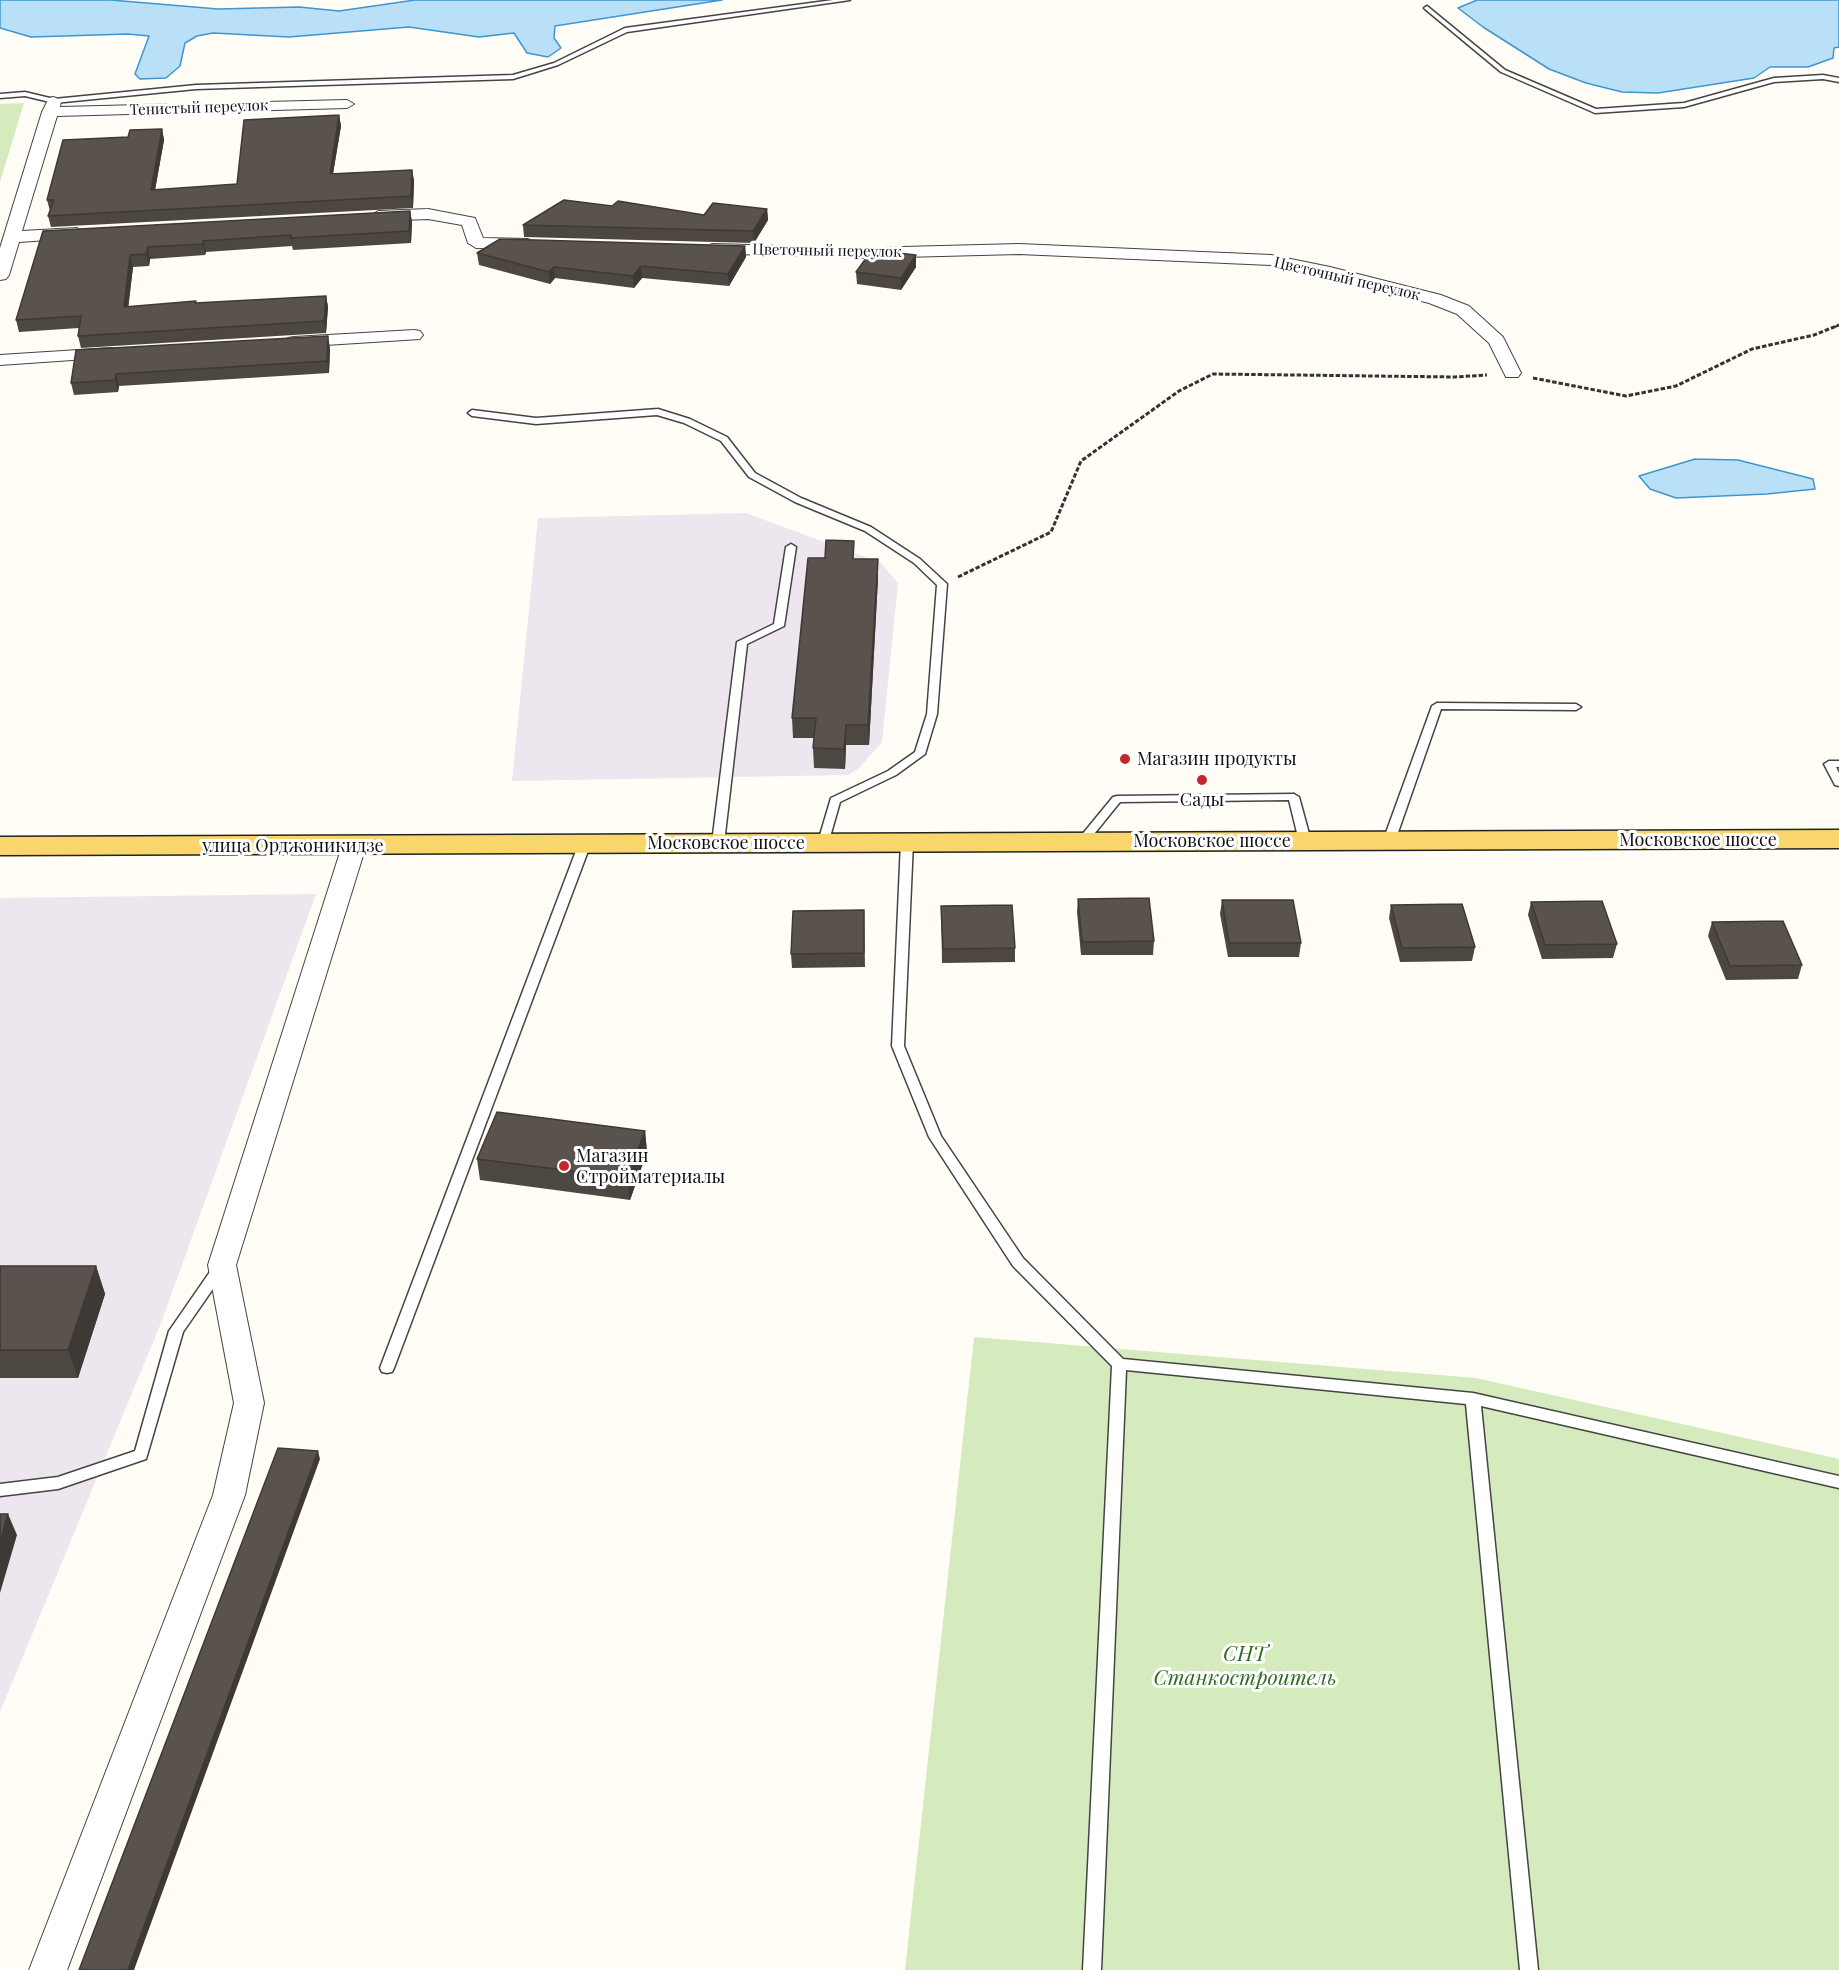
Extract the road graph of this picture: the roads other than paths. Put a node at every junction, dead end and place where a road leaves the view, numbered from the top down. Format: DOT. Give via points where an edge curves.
graph roads {
  1 [pos="847,0"];
  2 [pos="1427,8"];
  3 [pos="1839,80"];
  4 [pos="0,96"];
  5 [pos="347,104"];
  6 [pos="52,107"];
  7 [pos="357,218"];
  8 [pos="95,232"];
  9 [pos="12,237"];
  10 [pos="546,244"];
  11 [pos="699,248"];
  12 [pos="0,275"];
  13 [pos="414,335"];
  14 [pos="272,344"];
  15 [pos="130,352"];
  16 [pos="0,360"];
  17 [pos="1512,373"];
  18 [pos="472,413"];
  19 [pos="791,547"];
  20 [pos="1576,707"];
  21 [pos="1839,764"];
  22 [pos="1839,783"];
  23 [pos="1839,839"];
  24 [pos="1305,841"];
  25 [pos="1389,841"];
  26 [pos="824,842"];
  27 [pos="907,842"];
  28 [pos="1082,842"];
  29 [pos="585,843"];
  30 [pos="718,843"];
  31 [pos="0,846"];
  32 [pos="354,846"];
  33 [pos="222,1265"];
  34 [pos="1119,1364"];
  35 [pos="387,1368"];
  36 [pos="1473,1399"];
  37 [pos="1839,1482"];
  38 [pos="0,1490"];
  39 [pos="48,1970"];
  40 [pos="1092,1970"];
  41 [pos="1529,1970"];
  1 -- 6 [label="lane" via="625,30 556,64 513,77 196,87"];
  2 -- 3 [label="lane" via="1503,71 1595,111 1684,105 1774,80"];
  4 -- 6 [label="lane, Тенистый переулок" via="25,94"];
  5 -- 6 [label="street, Тенистый переулок"];
  6 -- 9 [label="street"];
  7 -- 10 [label="street" via="428,214 469,221 476,243"];
  8 -- 9 [label="street"];
  9 -- 12 [label="street"];
  11 -- 17 [label="street, Цветочный переулок" via="864,252 1019,249 1272,260 1330,272 1463,310 1497,341"];
  13 -- 14 [label="street"];
  15 -- 16 [label="street"];
  18 -- 26 [label="lane" via="536,421 658,412 687,421 724,439 752,475 798,500 868,529 917,561 942,584 932,714 920,754 892,773 835,800"];
  19 -- 30 [label="lane" via="779,626 742,642"];
  20 -- 25 [label="lane" via="1437,706"];
  21 -- 22 [label="lane" via="1828,764"];
  23 -- 25 [label="main road, Московское шоссе"];
  24 -- 25 [label="main road, Московское шоссе"];
  24 -- 28 [label="main road, Московское шоссе"];
  24 -- 28 [label="lane" via="1294,797 1117,799"];
  26 -- 27 [label="main road, Московское шоссе"];
  26 -- 30 [label="main road, Московское шоссе"];
  27 -- 28 [label="main road, Московское шоссе"];
  27 -- 34 [label="lane" via="898,1046 910,1076 935,1137 1018,1262"];
  29 -- 30 [label="main road, Московское шоссе"];
  29 -- 32 [label="main road, улица Орджоникидзе"];
  29 -- 35 [label="lane"];
  31 -- 32 [label="main road, улица Орджоникидзе"];
  32 -- 33 [label="street"];
  33 -- 38 [label="lane" via="176,1331 141,1455 58,1484"];
  33 -- 39 [label="street" via="249,1403 229,1495"];
  34 -- 36 [label="lane"];
  34 -- 40 [label="lane"];
  36 -- 37 [label="lane"];
  36 -- 41 [label="lane"];
}
